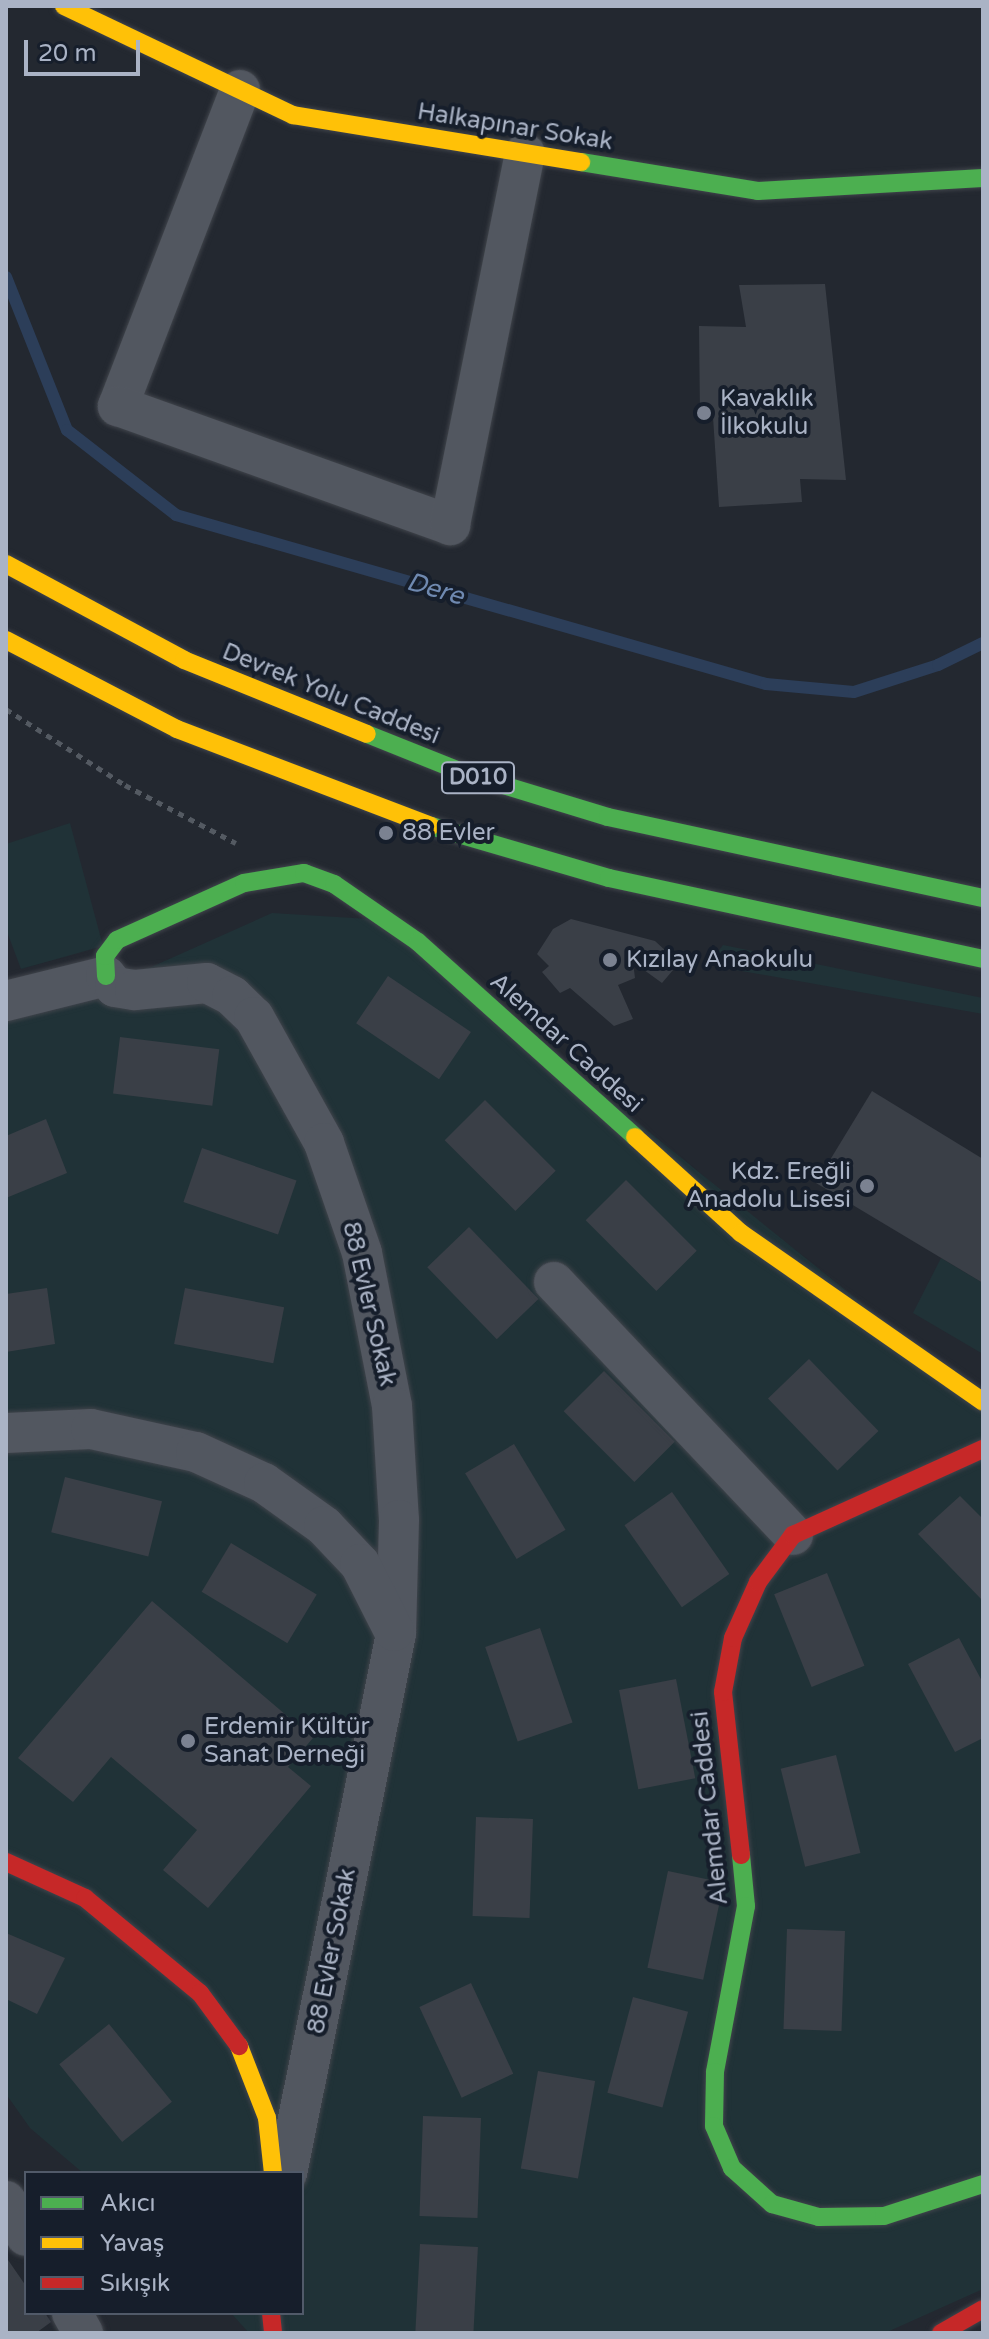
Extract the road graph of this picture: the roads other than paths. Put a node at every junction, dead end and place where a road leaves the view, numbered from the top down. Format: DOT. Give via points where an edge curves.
graph roads {
  1 [pos="64,6"];
  2 [pos="240,90"];
  3 [pos="525,153"];
  4 [pos="983,178"];
  5 [pos="6,564"];
  6 [pos="6,640"];
  7 [pos="88,683"];
  8 [pos="135,732"];
  9 [pos="363,800"];
  10 [pos="321,804"];
  11 [pos="983,898"];
  12 [pos="983,959"];
  13 [pos="106,976"];
  14 [pos="6,1001"];
  15 [pos="554,1282"];
  16 [pos="983,1402"];
  17 [pos="6,1433"];
  18 [pos="983,1449"];
  19 [pos="793,1535"];
  20 [pos="396,1634"];
  21 [pos="6,1862"];
  22 [pos="273,2171"];
  23 [pos="287,2171"];
  24 [pos="983,2184"];
  25 [pos="6,2201"];
  26 [pos="24,2232"];
  27 [pos="983,2309"];
  28 [pos="73,2315"];
  29 [pos="83,2333"];
  30 [pos="941,2333"];
  1 -- 2 [label="main road, Halkapınar Sokak"];
  2 -- 3 [label="main road, Halkapınar Sokak" via="293,115"];
  2 -- 3 [label="street" via="118,406 450,525"];
  3 -- 4 [label="main road, Halkapınar Sokak" via="758,191"];
  5 -- 11 [label="main road, Devrek Yolu Caddesi / D010" via="184,660 467,774 623,820"];
  6 -- 7 [label="main road, D010"];
  7 -- 8 [label="main road"];
  7 -- 9 [label="main road, D010" via="177,729"];
  9 -- 10 [label="main road"];
  9 -- 12 [label="main road, D010" via="609,878"];
  13 -- 14 [label="street"];
  13 -- 16 [label="main road, Alemdar Caddesi" via="105,956 117,940 244,883 285,873 334,884 418,942 741,1233"];
  13 -- 20 [label="street, 88 Evler Sokak" via="115,987 207,983 232,996 254,1017 324,1143 362,1253 392,1406 399,1520"];
  15 -- 19 [label="street"];
  17 -- 20 [label="street" via="91,1429 196,1452 264,1483 324,1526 360,1564"];
  18 -- 19 [label="main road, Alemdar Caddesi"];
  19 -- 24 [label="main road, Alemdar Caddesi" via="758,1582 739,1624 723,1692 746,1906 715,2072 714,2126 732,2168 772,2204 819,2217 884,2216"];
  20 -- 23 [label="street, 88 Evler Sokak"];
  21 -- 22 [label="main road" via="85,1898 200,1993 246,2056 267,2118"];
  25 -- 26 [label="street"];
  27 -- 30 [label="main road"];
  28 -- 29 [label="street"];
}
